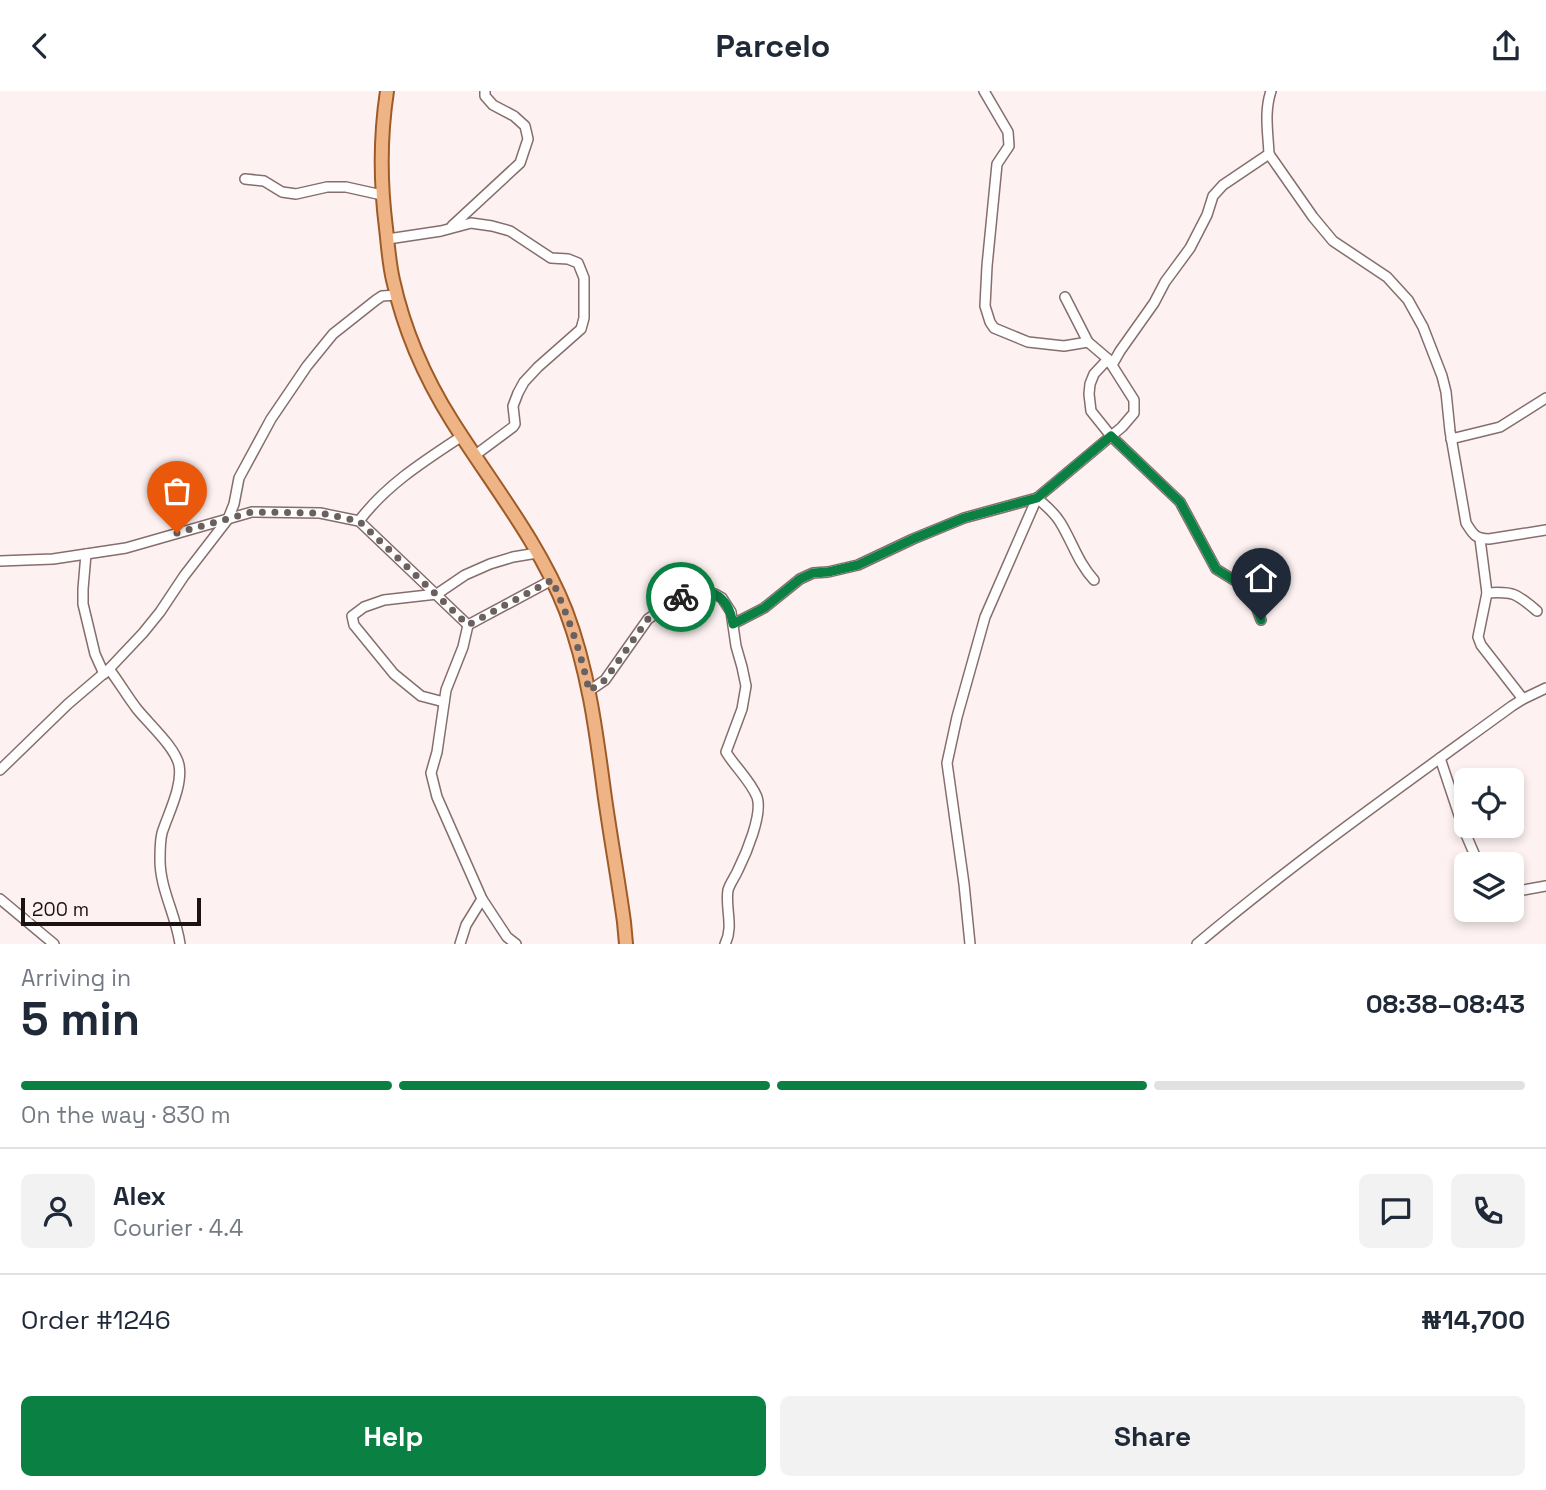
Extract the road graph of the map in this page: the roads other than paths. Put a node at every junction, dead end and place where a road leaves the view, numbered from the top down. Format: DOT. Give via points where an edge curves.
graph roads {
  1 [pos="387,91"];
  2 [pos="485,91"];
  3 [pos="984,91"];
  4 [pos="1271,91"];
  5 [pos="1269,153"];
  6 [pos="246,179"];
  7 [pos="382,195"];
  8 [pos="451,227"];
  9 [pos="387,239"];
  10 [pos="397,295"];
  11 [pos="1065,297"];
  12 [pos="1087,342"];
  13 [pos="1110,362"];
  14 [pos="1546,398"];
  15 [pos="462,436"];
  16 [pos="1111,436"];
  17 [pos="1451,439"];
  18 [pos="474,456"];
  19 [pos="1037,498"];
  20 [pos="228,519"];
  21 [pos="359,521"];
  22 [pos="1546,530"];
  23 [pos="1480,539"];
  24 [pos="537,553"];
  25 [pos="86,554"];
  26 [pos="0,561"];
  27 [pos="552,580"];
  28 [pos="1094,580"];
  29 [pos="1487,593"];
  30 [pos="437,594"];
  31 [pos="1537,611"];
  32 [pos="1261,620"];
  33 [pos="733,624"];
  34 [pos="468,625"];
  35 [pos="107,671"];
  36 [pos="1546,688"];
  37 [pos="589,691"];
  38 [pos="1523,699"];
  39 [pos="444,702"];
  40 [pos="1440,758"];
  41 [pos="0,770"];
  42 [pos="1473,852"];
  43 [pos="1546,886"];
  44 [pos="1524,891"];
  45 [pos="0,899"];
  46 [pos="482,899"];
  47 [pos="54,944"];
  48 [pos="180,944"];
  49 [pos="460,944"];
  50 [pos="516,944"];
  51 [pos="626,944"];
  52 [pos="725,944"];
  53 [pos="970,944"];
  54 [pos="1197,944"];
  1 -- 7 [label="main road"];
  2 -- 8 [label="street" via="493,105 525,126 528,139 520,163"];
  3 -- 12 [label="street" via="1008,132 1009,146 997,164 986,279 990,322 1028,342 1064,346"];
  4 -- 5 [label="street" via="1267,102"];
  5 -- 13 [label="street" via="1213,196 1190,248"];
  5 -- 17 [label="street" via="1333,241 1387,277 1408,300 1447,392"];
  6 -- 7 [label="street" via="296,194 346,187"];
  7 -- 9 [label="main road"];
  8 -- 9 [label="street"];
  8 -- 18 [label="street" via="471,223 510,231 551,258 578,263 584,278 581,329 524,382 513,407 513,427"];
  9 -- 10 [label="main road"];
  10 -- 15 [label="main road" via="426,375"];
  10 -- 20 [label="street" via="382,296 350,320 307,366 244,468"];
  11 -- 12 [label="street"];
  12 -- 13 [label="street"];
  13 -- 16 [label="street" via="1094,374 1089,394 1091,411"];
  13 -- 16 [label="street" via="1135,404 1131,417"];
  14 -- 17 [label="street" via="1500,427"];
  15 -- 18 [label="main road"];
  15 -- 21 [label="street" via="384,492"];
  16 -- 19 [label="street"];
  16 -- 32 [label="street" via="1180,502 1216,569 1250,590"];
  17 -- 23 [label="street" via="1466,523"];
  18 -- 24 [label="main road"];
  19 -- 28 [label="street" via="1061,524"];
  19 -- 33 [label="street" via="964,518 858,565 813,573"];
  19 -- 53 [label="street" via="985,617 947,763"];
  20 -- 21 [label="street" via="252,512 320,513"];
  20 -- 25 [label="street" via="126,548"];
  20 -- 35 [label="street" via="152,623"];
  21 -- 30 [label="street"];
  22 -- 23 [label="street"];
  23 -- 29 [label="street"];
  24 -- 27 [label="main road"];
  24 -- 30 [label="street" via="490,564"];
  25 -- 26 [label="street"];
  25 -- 35 [label="street" via="83,604 94,655"];
  27 -- 34 [label="street"];
  27 -- 37 [label="main road" via="582,656"];
  29 -- 31 [label="street" via="1509,591"];
  29 -- 38 [label="street" via="1478,637"];
  30 -- 34 [label="street"];
  30 -- 39 [label="street" via="384,600 364,607 352,616 352,622 394,674 421,696"];
  33 -- 37 [label="street" via="723,598 691,592 648,619 605,680"];
  33 -- 52 [label="street" via="746,686 726,752 752,787 759,808 728,887"];
  34 -- 39 [label="street"];
  35 -- 41 [label="street"];
  35 -- 48 [label="street" via="179,764 160,860"];
  36 -- 38 [label="street"];
  37 -- 51 [label="main road"];
  38 -- 40 [label="street"];
  39 -- 46 [label="street" via="431,773"];
  40 -- 42 [label="street"];
  40 -- 54 [label="street"];
  43 -- 44 [label="street"];
  45 -- 47 [label="street"];
  46 -- 49 [label="street"];
  46 -- 50 [label="street"];
}
